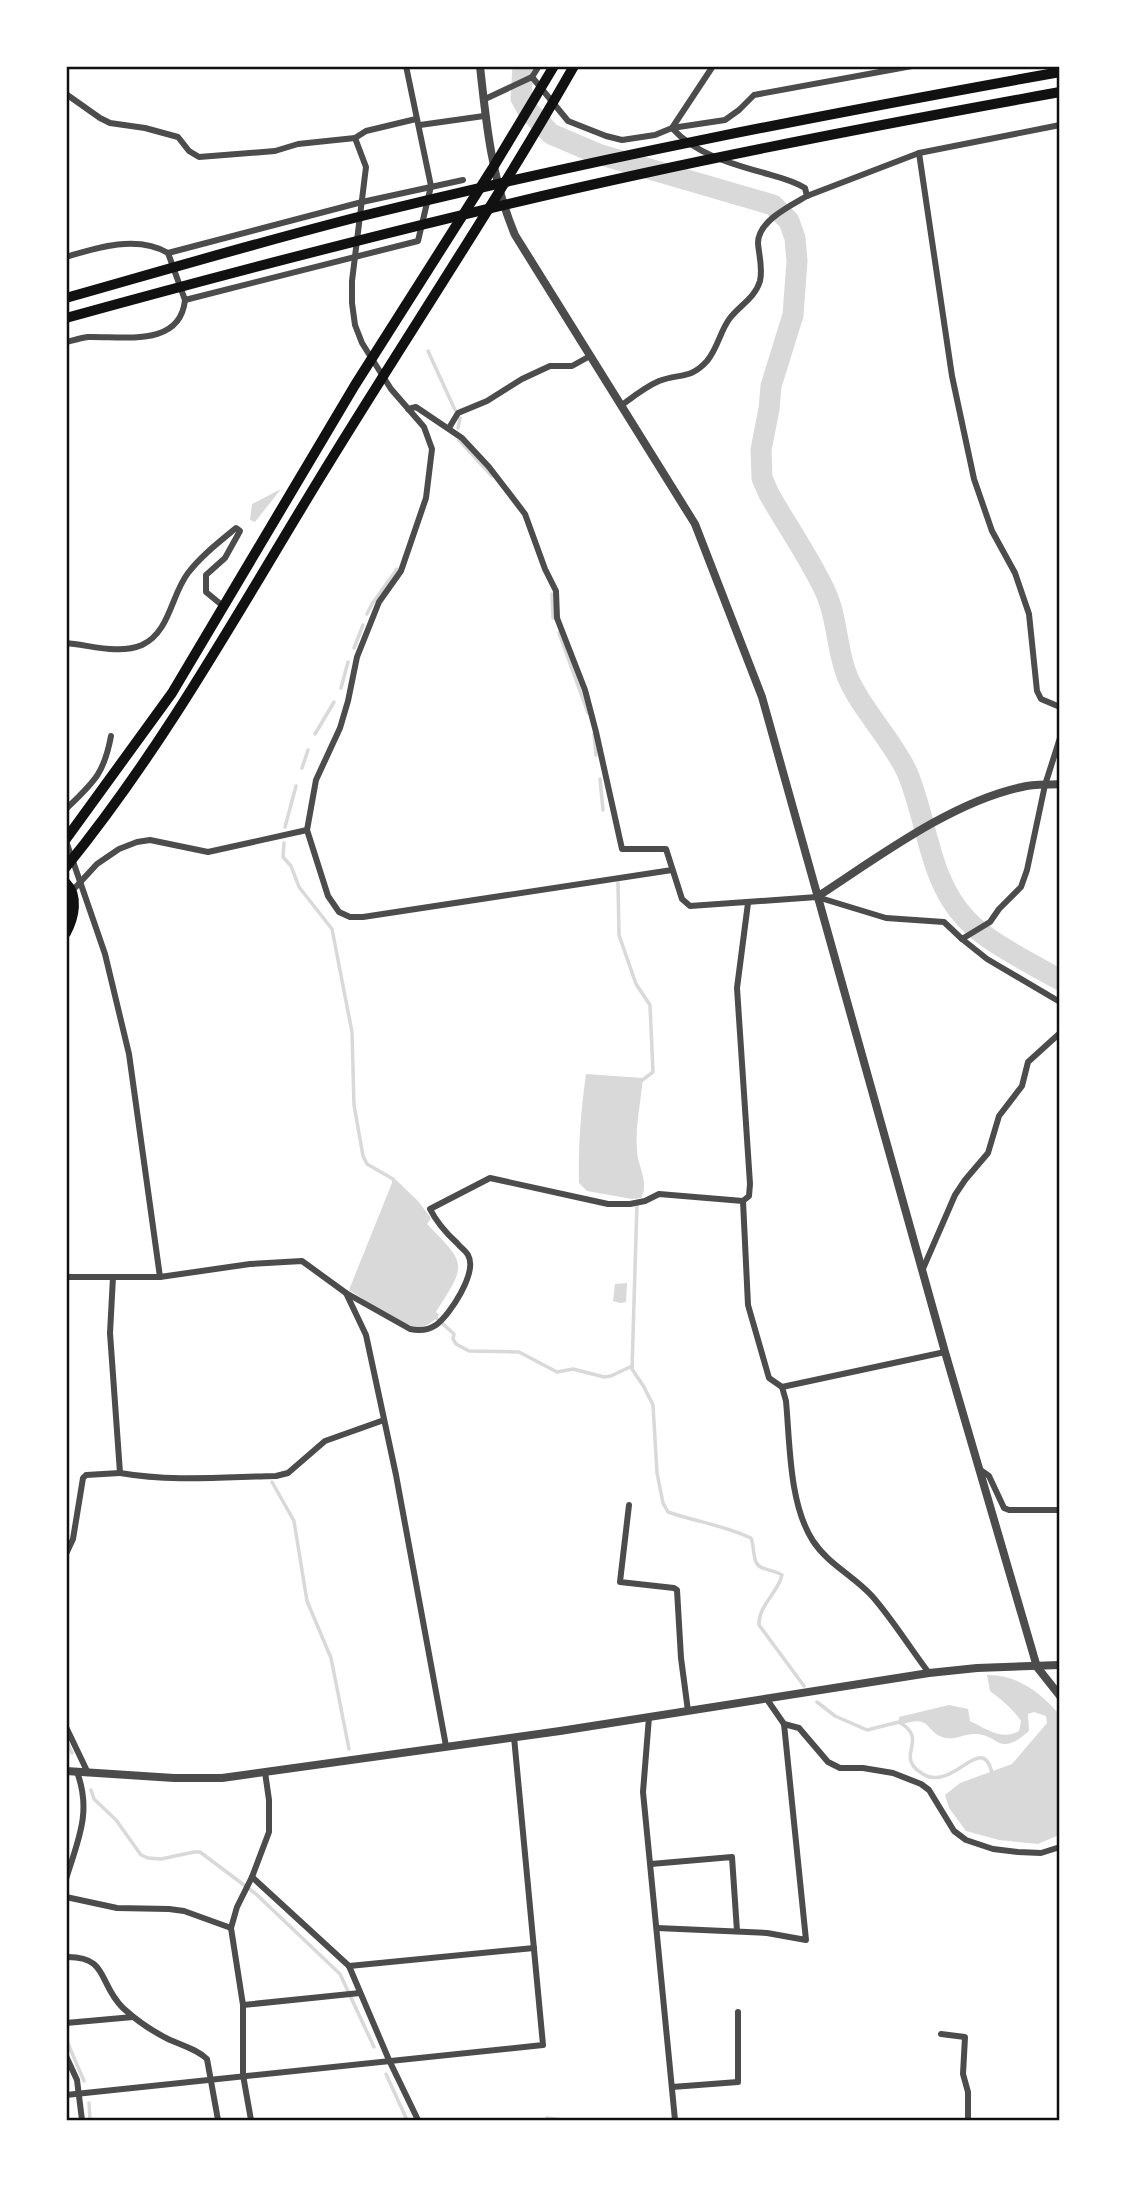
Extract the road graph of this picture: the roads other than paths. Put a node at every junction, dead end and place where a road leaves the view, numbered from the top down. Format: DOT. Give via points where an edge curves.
graph roads {
  1 [pos="406,66"];
  2 [pos="480,66"];
  3 [pos="539,66"];
  4 [pos="554,66"];
  5 [pos="574,66"];
  6 [pos="713,66"];
  7 [pos="912,66"];
  8 [pos="1059,72"];
  9 [pos="530,78"];
  10 [pos="1059,92"];
  11 [pos="66,94"];
  12 [pos="483,100"];
  13 [pos="484,116"];
  14 [pos="418,122"];
  15 [pos="1059,125"];
  16 [pos="672,128"];
  17 [pos="355,138"];
  18 [pos="919,153"];
  19 [pos="494,166"];
  20 [pos="463,180"];
  21 [pos="430,186"];
  22 [pos="499,192"];
  23 [pos="807,197"];
  24 [pos="362,202"];
  25 [pos="168,253"];
  26 [pos="355,256"];
  27 [pos="66,257"];
  28 [pos="66,298"];
  29 [pos="185,299"];
  30 [pos="66,318"];
  31 [pos="66,342"];
  32 [pos="590,356"];
  33 [pos="622,405"];
  34 [pos="408,409"];
  35 [pos="449,428"];
  36 [pos="223,606"];
  37 [pos="66,643"];
  38 [pos="1059,707"];
  39 [pos="111,736"];
  40 [pos="1059,738"];
  41 [pos="1059,784"];
  42 [pos="1045,785"];
  43 [pos="66,809"];
  44 [pos="307,830"];
  45 [pos="66,840"];
  46 [pos="66,867"];
  47 [pos="672,870"];
  48 [pos="73,885"];
  49 [pos="817,897"];
  50 [pos="748,903"];
  51 [pos="66,933"];
  52 [pos="964,938"];
  53 [pos="1059,1002"];
  54 [pos="1059,1033"];
  55 [pos="743,1201"];
  56 [pos="922,1270"];
  57 [pos="66,1277"];
  58 [pos="113,1277"];
  59 [pos="160,1277"];
  60 [pos="346,1293"];
  61 [pos="945,1352"];
  62 [pos="782,1387"];
  63 [pos="384,1420"];
  64 [pos="979,1469"];
  65 [pos="120,1473"];
  66 [pos="629,1505"];
  67 [pos="1059,1510"];
  68 [pos="66,1554"];
  69 [pos="1059,1665"];
  70 [pos="1037,1667"];
  71 [pos="929,1673"];
  72 [pos="1059,1696"];
  73 [pos="766,1699"];
  74 [pos="688,1711"];
  75 [pos="649,1717"];
  76 [pos="784,1724"];
  77 [pos="66,1727"];
  78 [pos="514,1737"];
  79 [pos="446,1746"];
  80 [pos="66,1771"];
  81 [pos="77,1772"];
  82 [pos="265,1772"];
  83 [pos="88,1773"];
  84 [pos="1059,1847"];
  85 [pos="651,1864"];
  86 [pos="66,1879"];
  87 [pos="251,1879"];
  88 [pos="66,1897"];
  89 [pos="231,1928"];
  90 [pos="657,1928"];
  91 [pos="737,1931"];
  92 [pos="534,1948"];
  93 [pos="66,1957"];
  94 [pos="349,1966"];
  95 [pos="360,1993"];
  96 [pos="243,2005"];
  97 [pos="738,2012"];
  98 [pos="133,2017"];
  99 [pos="66,2023"];
  100 [pos="941,2034"];
  101 [pos="66,2056"];
  102 [pos="389,2060"];
  103 [pos="243,2075"];
  104 [pos="212,2079"];
  105 [pos="672,2087"];
  106 [pos="79,2094"];
  107 [pos="66,2095"];
  108 [pos="82,2120"];
  109 [pos="218,2120"];
  110 [pos="251,2120"];
  111 [pos="418,2120"];
  112 [pos="675,2120"];
  113 [pos="968,2120"];
  1 -- 14 [label="street"];
  2 -- 12 [label="street"];
  3 -- 9 [label="street"];
  4 -- 19 [label="main road"];
  5 -- 22 [label="main road"];
  6 -- 16 [label="street"];
  7 -- 16 [label="street" via="754,94 724,120"];
  8 -- 28 [label="highway" via="534,176 361,217"];
  9 -- 12 [label="street"];
  9 -- 16 [label="street" via="568,121 606,136 622,140"];
  10 -- 30 [label="highway" via="749,151 511,204"];
  11 -- 17 [label="street" via="110,123 178,137 199,157"];
  12 -- 13 [label="street"];
  13 -- 14 [label="street"];
  13 -- 19 [label="street"];
  14 -- 17 [label="street" via="366,131"];
  14 -- 21 [label="street"];
  15 -- 18 [label="street"];
  16 -- 23 [label="street" via="696,148 732,164 795,181"];
  17 -- 24 [label="street" via="366,167"];
  18 -- 23 [label="street"];
  18 -- 38 [label="street" via="952,376 974,479 1029,614 1037,691 1041,699"];
  19 -- 22 [label="street"];
  19 -- 36 [label="main road" via="355,385"];
  20 -- 21 [label="street"];
  21 -- 24 [label="street"];
  21 -- 26 [label="street" via="418,241"];
  22 -- 32 [label="street" via="515,234"];
  22 -- 46 [label="main road" via="179,709"];
  23 -- 33 [label="street" via="763,227 758,239 760,282 727,321 707,360 683,377 649,386"];
  24 -- 25 [label="street"];
  24 -- 26 [label="street"];
  25 -- 27 [label="street" via="149,245 116,245"];
  25 -- 29 [label="street"];
  26 -- 29 [label="street"];
  26 -- 34 [label="street" via="355,325 391,390"];
  29 -- 31 [label="street" via="184,312 175,325 160,334"];
  32 -- 33 [label="street"];
  32 -- 35 [label="street" via="572,366 551,366 522,379 458,413"];
  33 -- 49 [label="street" via="695,523 762,697"];
  34 -- 35 [label="street" via="416,407"];
  34 -- 44 [label="street" via="424,427 432,449 426,498 401,571 379,602 357,657 340,728 316,780"];
  35 -- 47 [label="street" via="489,467 525,514 556,591 558,618 585,690 622,849 666,849"];
  36 -- 37 [label="street" via="206,592 206,575 226,558 240,531 236,528 187,575 159,630 143,645 116,650"];
  36 -- 45 [label="main road" via="172,694"];
  39 -- 43 [label="street" via="101,773"];
  40 -- 42 [label="street"];
  41 -- 42 [label="street"];
  42 -- 49 [label="street" via="986,797 912,836"];
  42 -- 52 [label="street" via="1021,887 990,922"];
  44 -- 47 [label="street" via="328,896 350,917"];
  44 -- 48 [label="street" via="208,852 150,840 137,842 119,849"];
  45 -- 48 [label="street"];
  47 -- 50 [label="street" via="682,899 690,906"];
  48 -- 51 [label="main road" via="73,920"];
  48 -- 59 [label="street" via="105,954 129,1054"];
  49 -- 50 [label="street"];
  49 -- 52 [label="street" via="886,918 944,922"];
  49 -- 56 [label="street"];
  50 -- 55 [label="street" via="737,988 750,1184 749,1196"];
  52 -- 53 [label="street" via="987,959"];
  54 -- 56 [label="street" via="1028,1062 1022,1086 999,1116 988,1153 956,1195"];
  55 -- 60 [label="street" via="659,1195 630,1204 608,1204 490,1178 430,1209 468,1255 471,1268 464,1287 437,1325 410,1329"];
  55 -- 62 [label="street" via="748,1304 769,1378"];
  56 -- 61 [label="street"];
  57 -- 58 [label="street"];
  58 -- 59 [label="street"];
  58 -- 65 [label="street" via="110,1332"];
  59 -- 60 [label="street" via="302,1261"];
  60 -- 63 [label="street" via="366,1335"];
  61 -- 62 [label="street"];
  61 -- 64 [label="street"];
  62 -- 71 [label="street" via="795,1489 813,1542 871,1594"];
  63 -- 65 [label="street" via="325,1441 288,1472 276,1476 158,1478"];
  63 -- 79 [label="street"];
  64 -- 67 [label="street" via="989,1476 1004,1508"];
  64 -- 70 [label="street"];
  65 -- 68 [label="street" via="83,1478 73,1539"];
  66 -- 74 [label="street" via="620,1582 677,1590"];
  69 -- 70 [label="street"];
  70 -- 71 [label="street"];
  70 -- 72 [label="street"];
  71 -- 73 [label="street"];
  73 -- 74 [label="street"];
  73 -- 76 [label="street"];
  74 -- 75 [label="street"];
  75 -- 78 [label="street"];
  75 -- 85 [label="street" via="643,1792"];
  76 -- 84 [label="street" via="799,1728 828,1762 840,1768 893,1773 921,1784 936,1799 954,1831 966,1840 1018,1852 1041,1853"];
  76 -- 91 [label="street" via="806,1940"];
  77 -- 83 [label="street"];
  78 -- 79 [label="street"];
  78 -- 92 [label="street"];
  79 -- 82 [label="street"];
  80 -- 81 [label="street"];
  81 -- 83 [label="street"];
  81 -- 86 [label="street" via="85,1816"];
  82 -- 83 [label="street" via="222,1778"];
  82 -- 87 [label="street" via="269,1832"];
  85 -- 90 [label="street"];
  85 -- 91 [label="street" via="732,1857"];
  87 -- 89 [label="street"];
  87 -- 94 [label="street"];
  88 -- 89 [label="street" via="117,1908 184,1911"];
  89 -- 96 [label="street"];
  90 -- 91 [label="street"];
  90 -- 105 [label="street"];
  92 -- 94 [label="street"];
  92 -- 102 [label="street" via="543,2045"];
  93 -- 98 [label="street" via="93,1962 108,1990"];
  94 -- 95 [label="street"];
  95 -- 96 [label="street"];
  95 -- 102 [label="street"];
  96 -- 103 [label="street"];
  97 -- 105 [label="street" via="738,2081"];
  98 -- 99 [label="street"];
  98 -- 104 [label="street" via="202,2054"];
  100 -- 113 [label="street" via="965,2037"];
  101 -- 106 [label="street"];
  102 -- 103 [label="street"];
  102 -- 111 [label="street"];
  103 -- 104 [label="street"];
  103 -- 110 [label="street"];
  104 -- 106 [label="street"];
  104 -- 109 [label="street"];
  105 -- 112 [label="street"];
  106 -- 107 [label="street"];
  106 -- 108 [label="street"];
}
